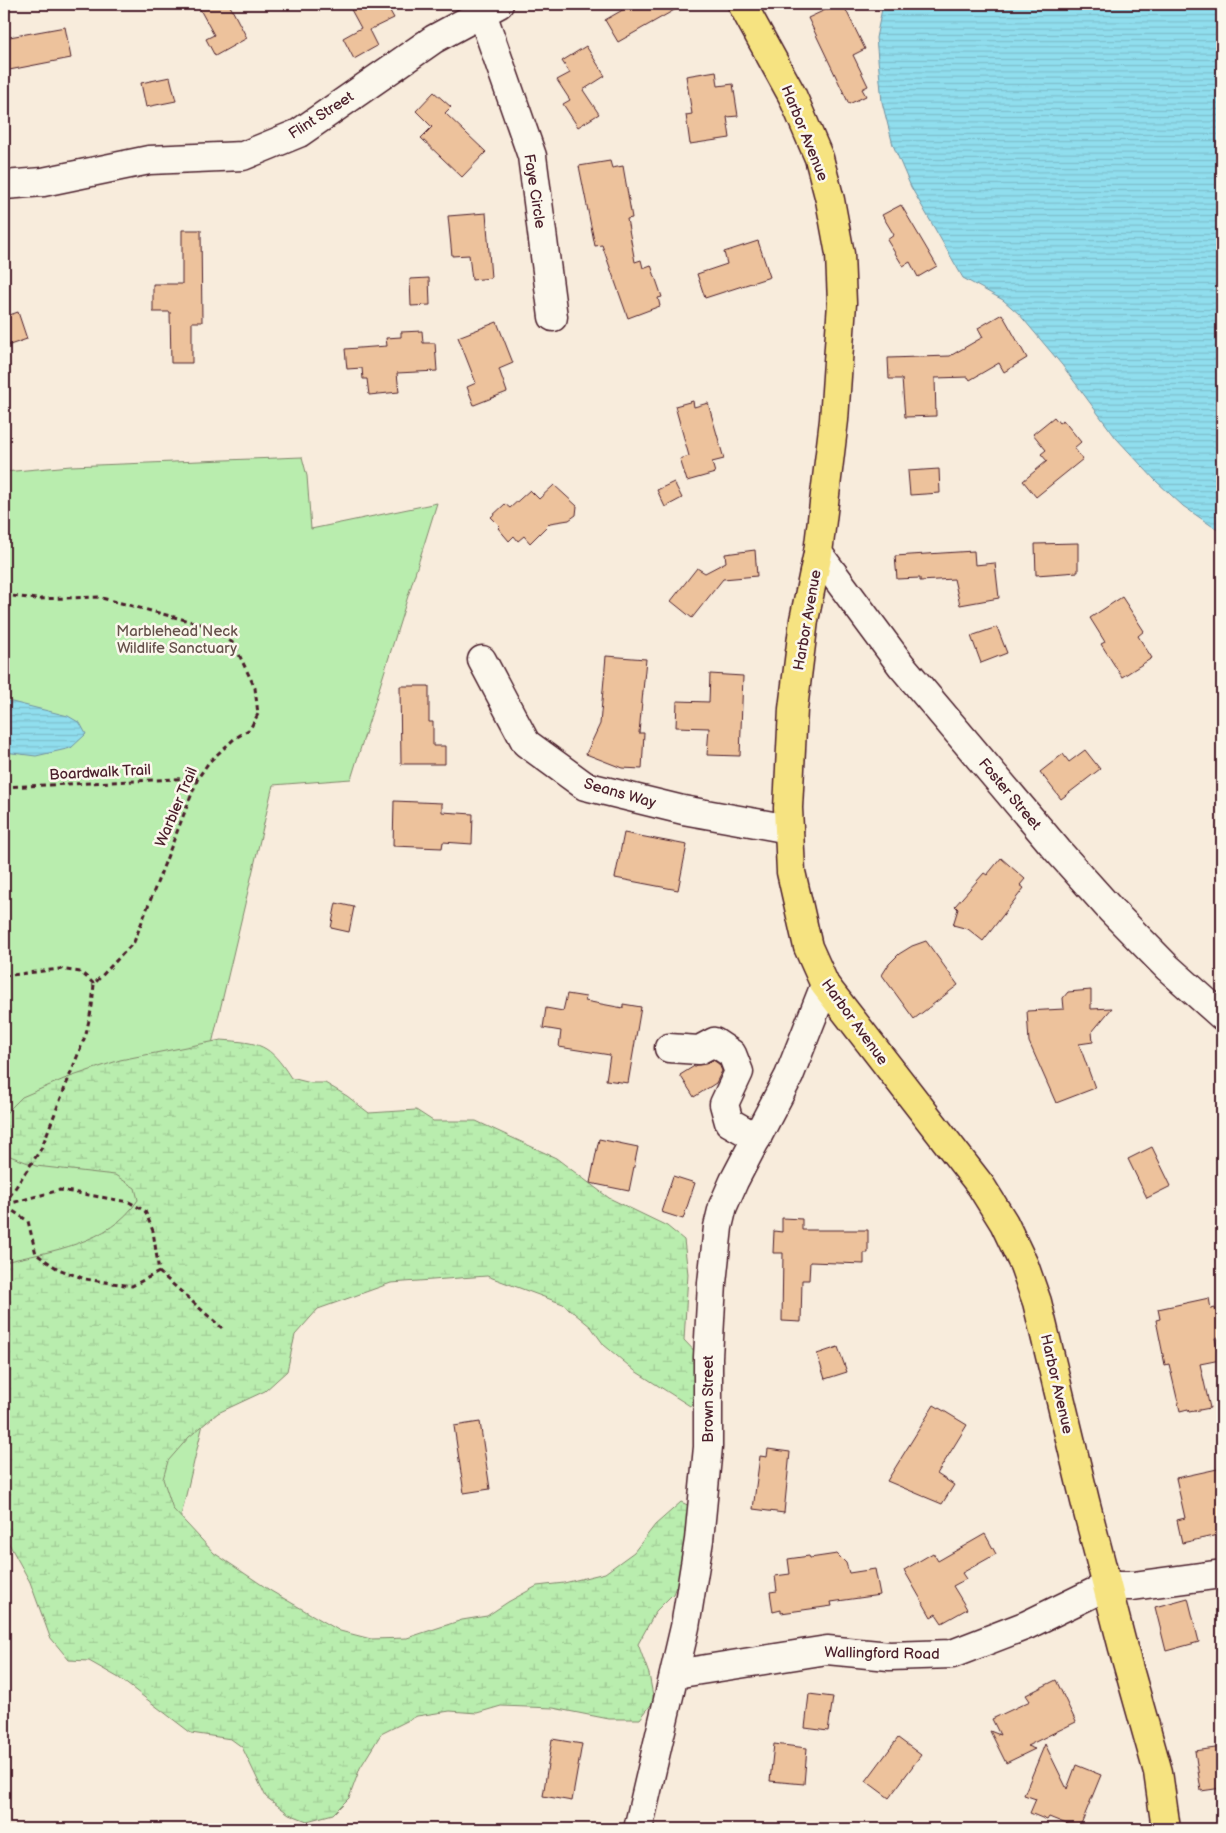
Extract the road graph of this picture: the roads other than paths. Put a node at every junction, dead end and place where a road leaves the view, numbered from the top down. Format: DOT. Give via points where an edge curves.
graph roads {
  1 [pos="742,4"];
  2 [pos="490,8"];
  3 [pos="4,185"];
  4 [pos="553,316"];
  5 [pos="818,553"];
  6 [pos="482,660"];
  7 [pos="789,828"];
  8 [pos="825,985"];
  9 [pos="1222,1016"];
  10 [pos="669,1048"];
  11 [pos="757,1138"];
  12 [pos="1222,1574"];
  13 [pos="1107,1586"];
  14 [pos="675,1674"];
  15 [pos="638,1829"];
  16 [pos="1166,1829"];
  1 -- 5 [label="main road, Harbor Avenue" via="792,94 819,158 840,254 842,303 838,372"];
  2 -- 3 [label="street, Flint Street" via="434,39 299,133 243,156 149,160 42,182"];
  2 -- 4 [label="street, Faye Circle" via="532,156"];
  5 -- 7 [label="main road, Harbor Avenue" via="804,620 793,709"];
  5 -- 9 [label="street, Foster Street" via="901,665 1058,851 1167,967"];
  6 -- 7 [label="street, Seans Way" via="526,743 585,786 683,810"];
  7 -- 8 [label="main road, Harbor Avenue" via="791,872 808,947"];
  8 -- 11 [label="street, Brown Street" via="789,1076"];
  8 -- 13 [label="main road, Harbor Avenue" via="981,1186 1004,1223 1024,1265 1037,1302"];
  10 -- 11 [label="street" via="699,1050 714,1042 732,1054 739,1072 724,1104 730,1122"];
  11 -- 14 [label="street, Brown Street" via="734,1181 718,1227 708,1358 708,1447 699,1540"];
  12 -- 13 [label="street" via="1133,1586"];
  13 -- 14 [label="street, Wallingford Road" via="1027,1625 952,1654 889,1656 827,1650"];
  13 -- 16 [label="main road, Harbor Avenue" via="1158,1772"];
  14 -- 15 [label="street, Brown Street"];
}
